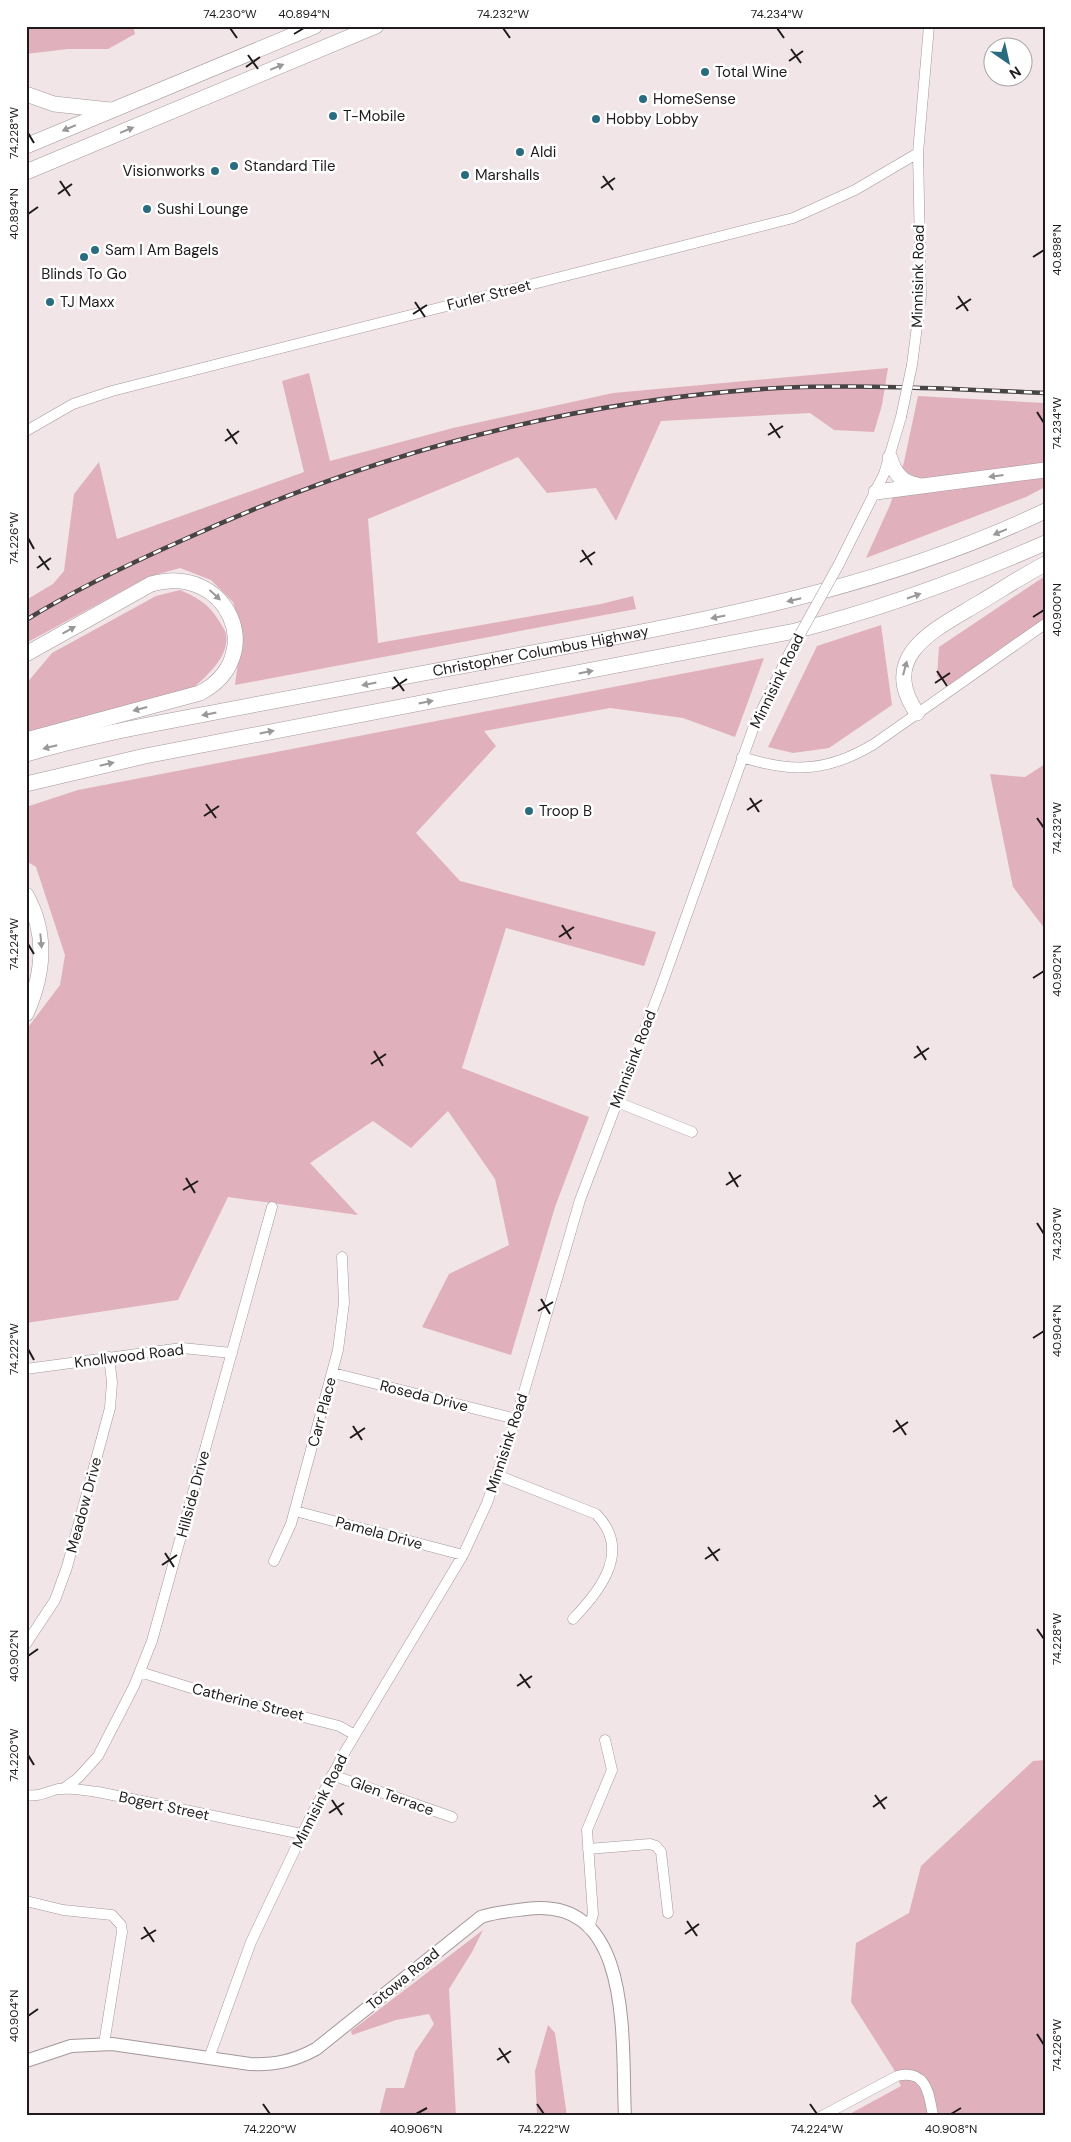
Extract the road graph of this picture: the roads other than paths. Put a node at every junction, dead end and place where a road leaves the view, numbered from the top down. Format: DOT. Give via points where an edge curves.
graph roads {
  1 [pos="314,26"];
  2 [pos="376,26"];
  3 [pos="929,26"];
  4 [pos="26,94"];
  5 [pos="112,111"];
  6 [pos="26,146"];
  7 [pos="918,153"];
  8 [pos="26,172"];
  9 [pos="26,431"];
  10 [pos="890,458"];
  11 [pos="1045,470"];
  12 [pos="926,485"];
  13 [pos="876,492"];
  14 [pos="1045,511"];
  15 [pos="1045,543"];
  16 [pos="1045,564"];
  17 [pos="1045,624"];
  18 [pos="26,654"];
  19 [pos="917,713"];
  20 [pos="26,740"];
  21 [pos="26,754"];
  22 [pos="742,757"];
  23 [pos="26,784"];
  24 [pos="26,895"];
  25 [pos="26,1014"];
  26 [pos="617,1102"];
  27 [pos="692,1132"];
  28 [pos="272,1207"];
  29 [pos="342,1257"];
  30 [pos="232,1353"];
  31 [pos="109,1358"];
  32 [pos="26,1369"];
  33 [pos="333,1373"];
  34 [pos="516,1419"];
  35 [pos="497,1475"];
  36 [pos="295,1511"];
  37 [pos="463,1555"];
  38 [pos="274,1561"];
  39 [pos="573,1619"];
  40 [pos="26,1644"];
  41 [pos="140,1672"];
  42 [pos="355,1735"];
  43 [pos="605,1740"];
  44 [pos="332,1775"];
  45 [pos="63,1789"];
  46 [pos="26,1795"];
  47 [pos="452,1817"];
  48 [pos="302,1834"];
  49 [pos="588,1849"];
  50 [pos="26,1901"];
  51 [pos="668,1913"];
  52 [pos="589,1929"];
  53 [pos="104,2044"];
  54 [pos="209,2058"];
  55 [pos="26,2061"];
  56 [pos="625,2116"];
  57 [pos="822,2116"];
  58 [pos="932,2116"];
  1 -- 5 [label="highway"];
  8 -- 2 [label="highway, one-way"];
  3 -- 7 [label="street, Minnisink Road"];
  4 -- 5 [label="highway" via="54,104"];
  5 -- 6 [label="highway, one-way"];
  7 -- 9 [label="street, Furler Street" via="856,189 793,218 112,391 73,404"];
  7 -- 10 [label="street, Minnisink Road, bridge" via="920,294 912,365"];
  10 -- 12 [label="highway" via="895,472 904,482"];
  10 -- 13 [label="street, Minnisink Road"];
  11 -- 12 [label="highway, one-way"];
  12 -- 13 [label="highway"];
  13 -- 22 [label="street, Minnisink Road, bridge" via="765,701"];
  14 -- 21 [label="highway, Christopher Columbus Highway, one-way" via="943,555 803,598 136,728"];
  23 -- 15 [label="highway, Christopher Columbus Highway, one-way" via="145,756 795,631 932,590"];
  19 -- 16 [label="highway, one-way" via="902,680 906,663 916,646 932,632"];
  17 -- 19 [label="street"];
  18 -- 20 [label="highway, one-way" via="151,584 170,580 200,585 218,598 230,616 235,639 226,671 200,693"];
  19 -- 22 [label="street" via="863,750 830,764 772,766"];
  22 -- 26 [label="street, Minnisink Road"];
  24 -- 25 [label="highway, one-way" via="37,919 42,945 40,973"];
  26 -- 27 [label="street"];
  26 -- 34 [label="street, Minnisink Road" via="566,1241"];
  28 -- 30 [label="street, Hillside Drive"];
  29 -- 33 [label="street, Carr Place" via="343,1319"];
  30 -- 31 [label="street, Knollwood Road" via="182,1348"];
  30 -- 41 [label="street, Hillside Drive" via="159,1619"];
  31 -- 32 [label="street, Knollwood Road"];
  31 -- 40 [label="street, Meadow Drive" via="112,1382 110,1408 68,1567 55,1600"];
  33 -- 34 [label="street, Roseda Drive"];
  33 -- 36 [label="street, Carr Place"];
  34 -- 35 [label="street, Minnisink Road"];
  35 -- 37 [label="street, Minnisink Road" via="476,1531"];
  35 -- 39 [label="street" via="596,1514 606,1527 613,1542 608,1568 599,1590"];
  36 -- 37 [label="street, Pamela Drive"];
  36 -- 38 [label="street, Carr Place"];
  37 -- 42 [label="street, Minnisink Road"];
  41 -- 42 [label="street, Catherine Street" via="339,1726"];
  41 -- 45 [label="street, Hillside Drive" via="98,1756"];
  42 -- 44 [label="street, Minnisink Road"];
  43 -- 49 [label="street" via="612,1770 588,1825"];
  44 -- 47 [label="street, Glen Terrace"];
  44 -- 48 [label="street, Minnisink Road"];
  45 -- 46 [label="street, Bogert Street" via="38,1796"];
  45 -- 48 [label="street, Bogert Street" via="98,1792"];
  48 -- 54 [label="street, Minnisink Road" via="248,1948"];
  49 -- 51 [label="street" via="656,1846 661,1852"];
  49 -- 52 [label="street" via="593,1914"];
  50 -- 53 [label="street" via="72,1912 105,1913 122,1925"];
  52 -- 54 [label="main road, Totowa Road" via="572,1916 549,1909 488,1914 316,2049 301,2057 266,2065"];
  52 -- 56 [label="main road, Totowa Road" via="608,1956 617,1989"];
  53 -- 54 [label="main road, Totowa Road"];
  53 -- 55 [label="main road, Totowa Road" via="71,2046"];
  57 -- 58 [label="street" via="905,2074 915,2076 928,2089"];
}
